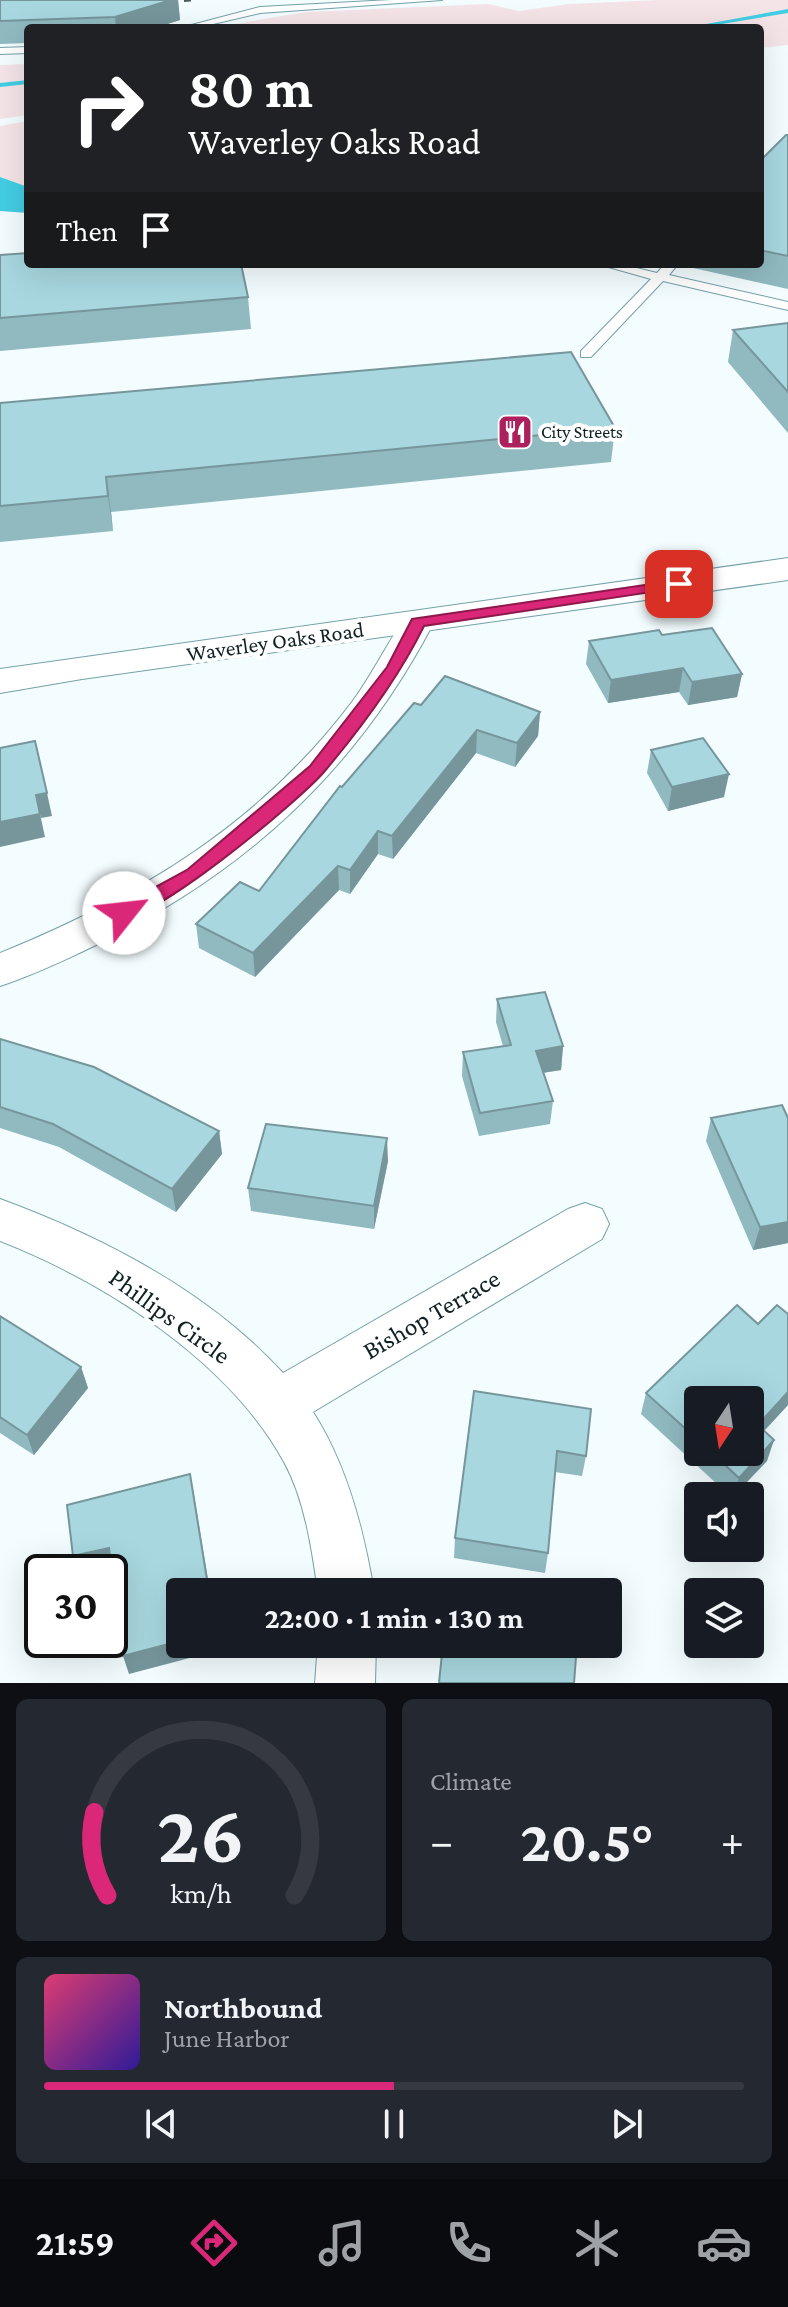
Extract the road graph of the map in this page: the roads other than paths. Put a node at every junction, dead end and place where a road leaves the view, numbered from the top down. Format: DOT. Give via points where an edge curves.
graph roads {
  1 [pos="438,0"];
  2 [pos="260,10"];
  3 [pos="200,13"];
  4 [pos="202,24"];
  5 [pos="24,50"];
  6 [pos="0,51"];
  7 [pos="621,268"];
  8 [pos="668,268"];
  9 [pos="660,277"];
  10 [pos="788,306"];
  11 [pos="586,354"];
  12 [pos="788,569"];
  13 [pos="418,622"];
  14 [pos="0,681"];
  15 [pos="0,970"];
  16 [pos="0,1220"];
  17 [pos="585,1224"];
  18 [pos="277,1405"];
  19 [pos="344,1578"];
  20 [pos="346,1658"];
  21 [pos="345,1683"];
  1 -- 2 [label="lane"];
  2 -- 3 [label="lane"];
  2 -- 4 [label="lane"];
  5 -- 6 [label="lane"];
  7 -- 9 [label="lane"];
  8 -- 9 [label="lane"];
  9 -- 10 [label="lane"];
  9 -- 11 [label="lane"];
  12 -- 13 [label="main road, Waverley Oaks Road"];
  13 -- 14 [label="main road, Waverley Oaks Road"];
  13 -- 15 [label="street" via="394,669 316,770 262,819 194,874 77,938"];
  16 -- 18 [label="street, Phillips Circle" via="80,1254 184,1319"];
  17 -- 18 [label="street, Bishop Terrace"];
  18 -- 19 [label="street, Phillips Circle" via="303,1444 322,1491"];
  20 -- 21 [label="street"];
}
